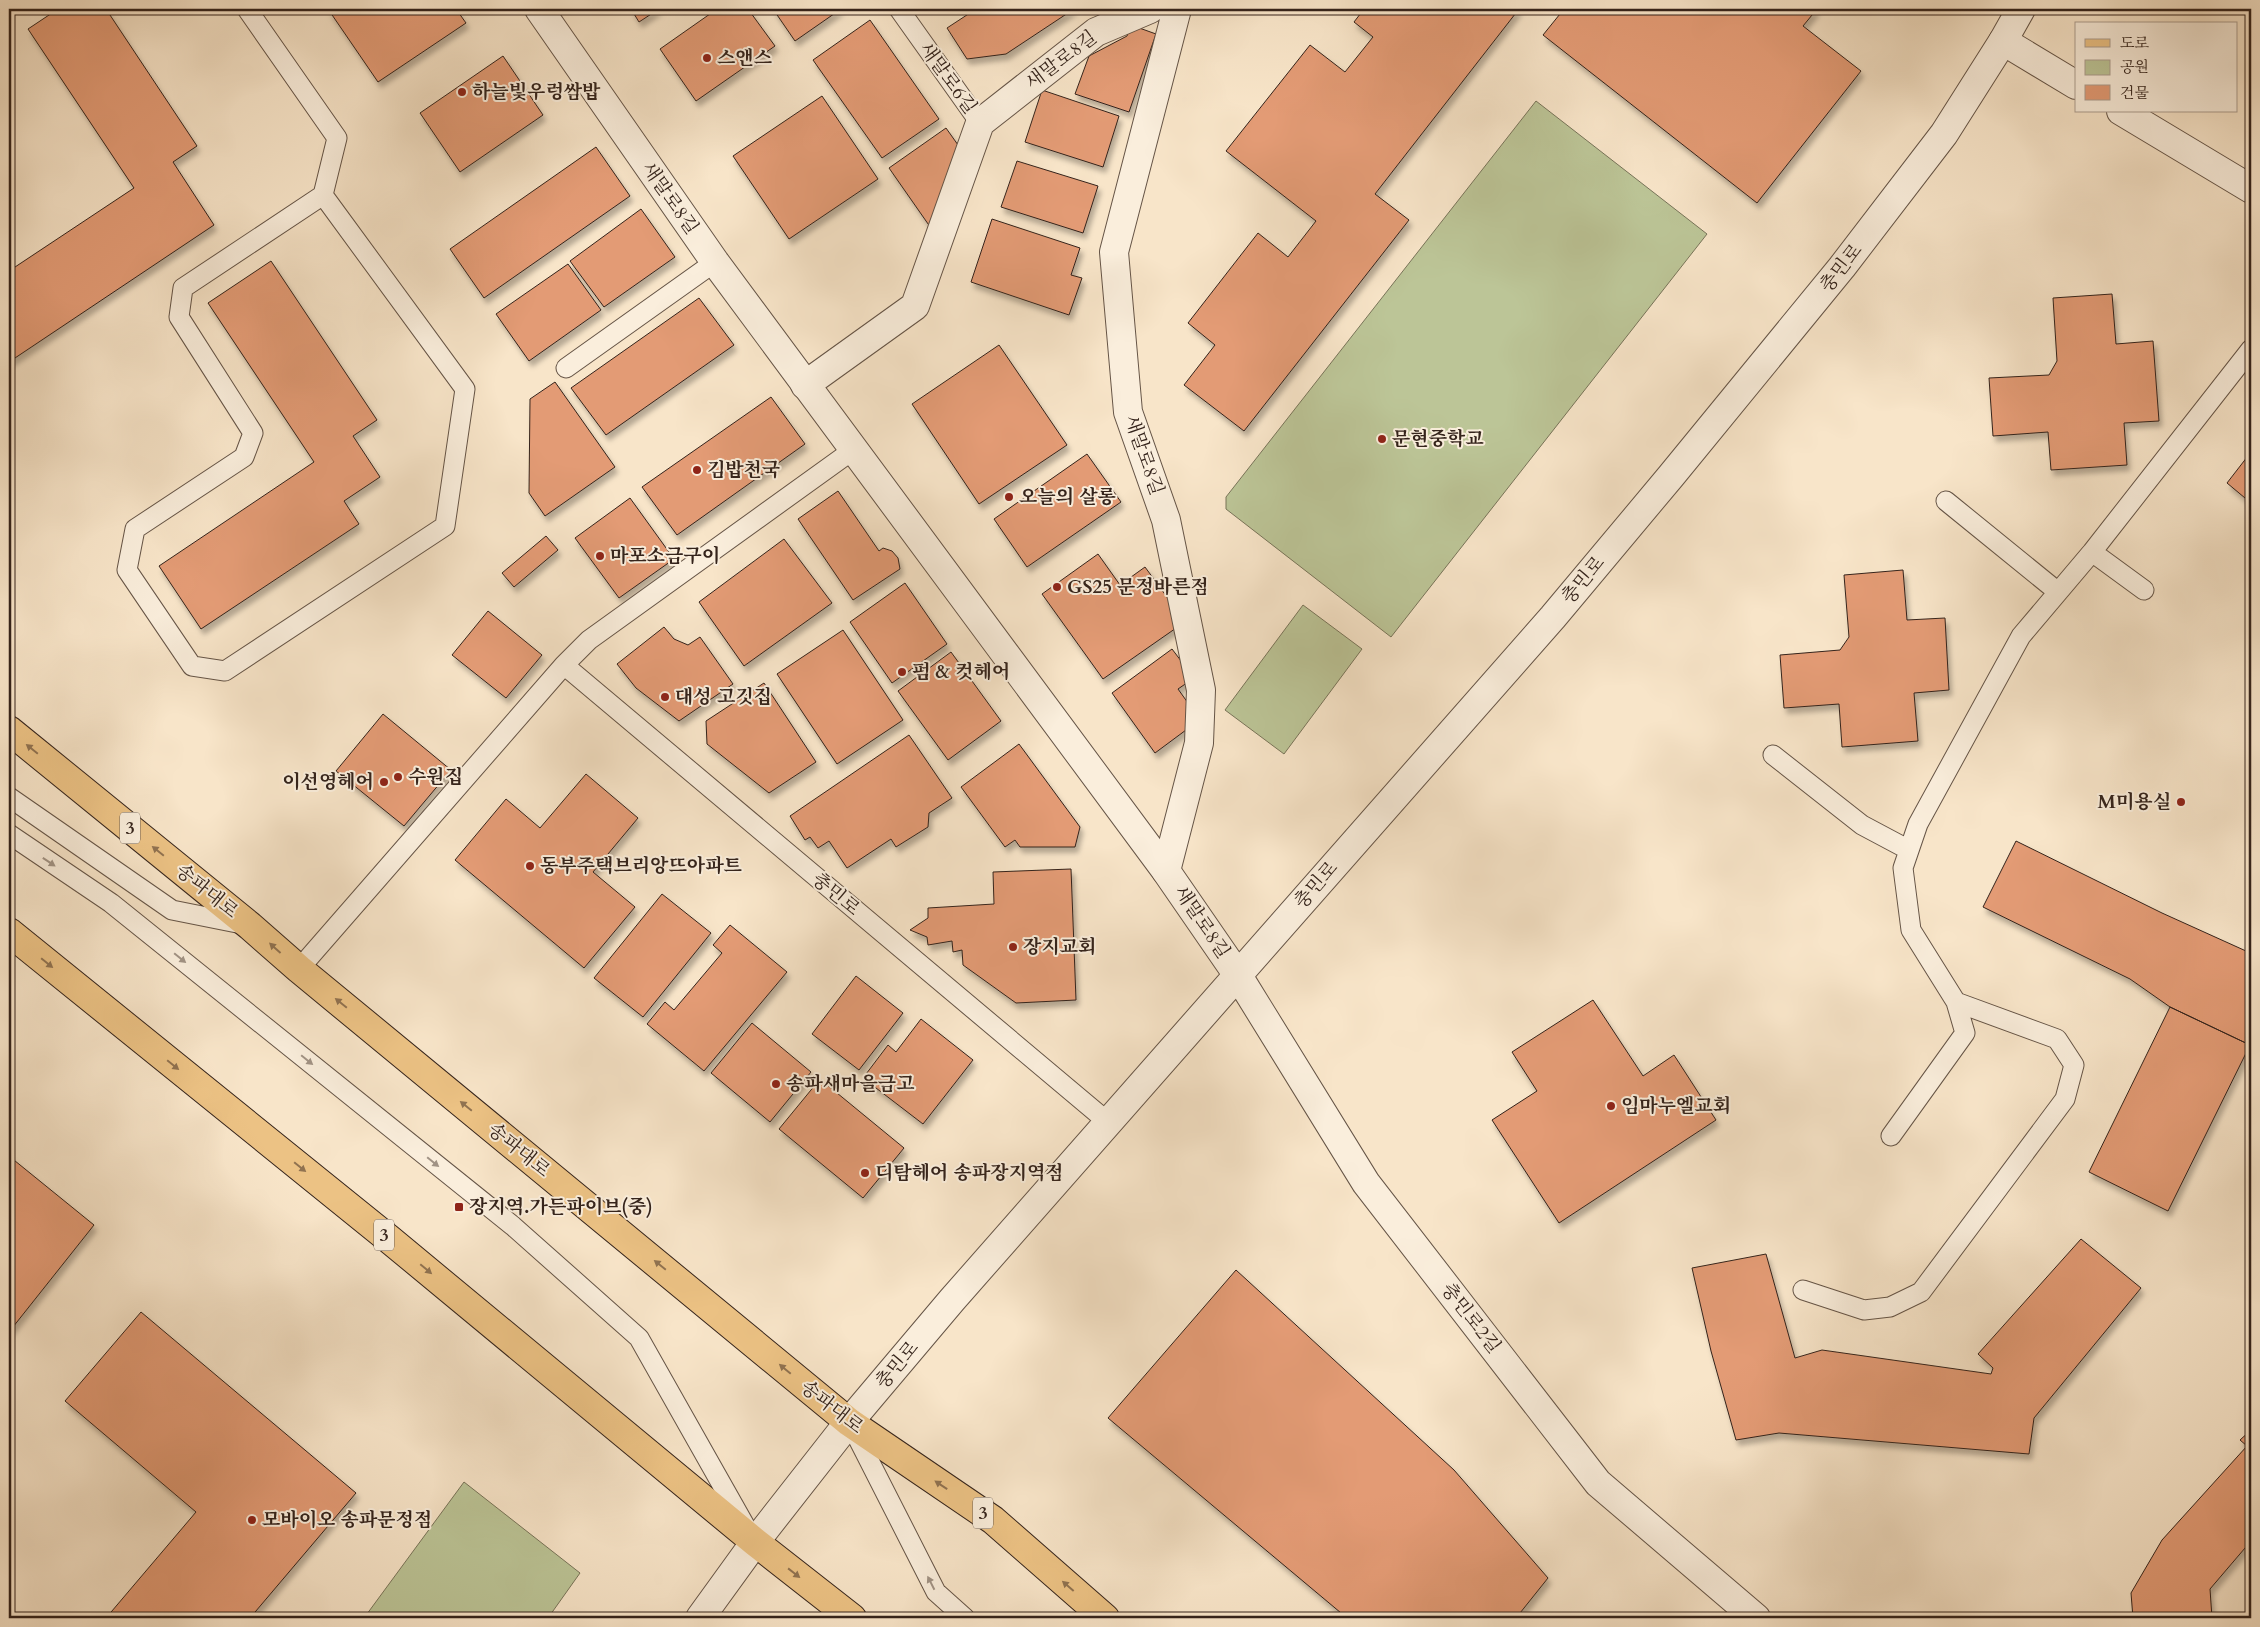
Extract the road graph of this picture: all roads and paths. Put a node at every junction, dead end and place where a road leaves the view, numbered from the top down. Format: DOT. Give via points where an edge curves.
graph roads {
  1 [pos="248,9"];
  2 [pos="539,9"];
  3 [pos="898,9"];
  4 [pos="1150,9"];
  5 [pos="1177,9"];
  6 [pos="2020,9"];
  7 [pos="2003,41"];
  8 [pos="2075,83"];
  9 [pos="2123,112"];
  10 [pos="980,123"];
  11 [pos="2251,189"];
  12 [pos="322,195"];
  13 [pos="715,262"];
  14 [pos="2251,349"];
  15 [pos="566,368"];
  16 [pos="805,385"];
  17 [pos="853,450"];
  18 [pos="1946,501"];
  19 [pos="2092,552"];
  20 [pos="2144,590"];
  21 [pos="2058,592"];
  22 [pos="564,665"];
  23 [pos="9,730"];
  24 [pos="1773,755"];
  25 [pos="9,797"];
  26 [pos="9,834"];
  27 [pos="1909,850"];
  28 [pos="1166,870"];
  29 [pos="250,926"];
  30 [pos="9,932"];
  31 [pos="299,970"];
  32 [pos="1237,974"];
  33 [pos="1956,1002"];
  34 [pos="1109,1123"];
  35 [pos="1890,1136"];
  36 [pos="1803,1290"];
  37 [pos="849,1422"];
  38 [pos="755,1542"];
  39 [pos="700,1618"];
  40 [pos="852,1618"];
  41 [pos="965,1618"];
  42 [pos="1105,1618"];
  43 [pos="1756,1618"];
  1 -- 12 [label="lane" via="337,138"];
  2 -- 13 [label="street, 새말로8길"];
  3 -- 10 [label="lane, 새말로6길"];
  4 -- 10 [label="street, 새말로8길" via="1096,32"];
  5 -- 28 [label="street, 새말로8길" via="1114,252 1128,412 1166,520 1201,690 1199,743"];
  6 -- 7 [label="street, 충민로"];
  7 -- 8 [label="street"];
  7 -- 32 [label="street, 충민로" via="1944,134 1842,267 1672,476"];
  9 -- 11 [label="street"];
  10 -- 16 [label="street" via="915,306"];
  12 -- 12 [label="lane" via="465,389 445,526 225,671 192,666 127,570 135,529 244,457 253,433 179,317 183,288"];
  13 -- 15 [label="lane"];
  13 -- 16 [label="street, 새말로8길"];
  14 -- 19 [label="lane"];
  16 -- 17 [label="street, 새말로8길"];
  17 -- 22 [label="lane" via="589,640"];
  17 -- 28 [label="street, 새말로8길"];
  18 -- 21 [label="lane"];
  19 -- 20 [label="lane"];
  19 -- 21 [label="lane"];
  21 -- 27 [label="lane" via="2021,636 1918,824"];
  22 -- 31 [label="lane"];
  22 -- 34 [label="lane, 충민로"];
  29 -- 23 [label="main road, 송파대로 / 3, one-way"];
  24 -- 27 [label="lane" via="1862,825"];
  25 -- 29 [label="lane" via="172,910"];
  26 -- 38 [label="lane, one-way" via="119,909 513,1226 639,1338"];
  27 -- 33 [label="lane" via="1903,868 1911,930"];
  28 -- 32 [label="street, 새말로8길"];
  31 -- 29 [label="main road, 송파대로 / 3, one-way"];
  30 -- 38 [label="main road, 3, one-way" via="389,1239"];
  37 -- 31 [label="main road, 송파대로 / 3, one-way"];
  32 -- 34 [label="street, 충민로"];
  32 -- 43 [label="street, 충민로2길" via="1366,1183 1598,1483"];
  33 -- 35 [label="lane" via="1965,1033"];
  33 -- 36 [label="lane" via="2057,1039 2074,1065 2065,1099 1921,1292 1890,1307 1864,1310"];
  34 -- 37 [label="street, 충민로"];
  37 -- 38 [label="street, 충민로"];
  41 -- 37 [label="lane, one-way" via="936,1592"];
  42 -- 37 [label="main road, 송파대로 / 3, one-way" via="993,1520"];
  38 -- 39 [label="street, 충민로"];
  38 -- 40 [label="main road, 3, one-way"];
}
